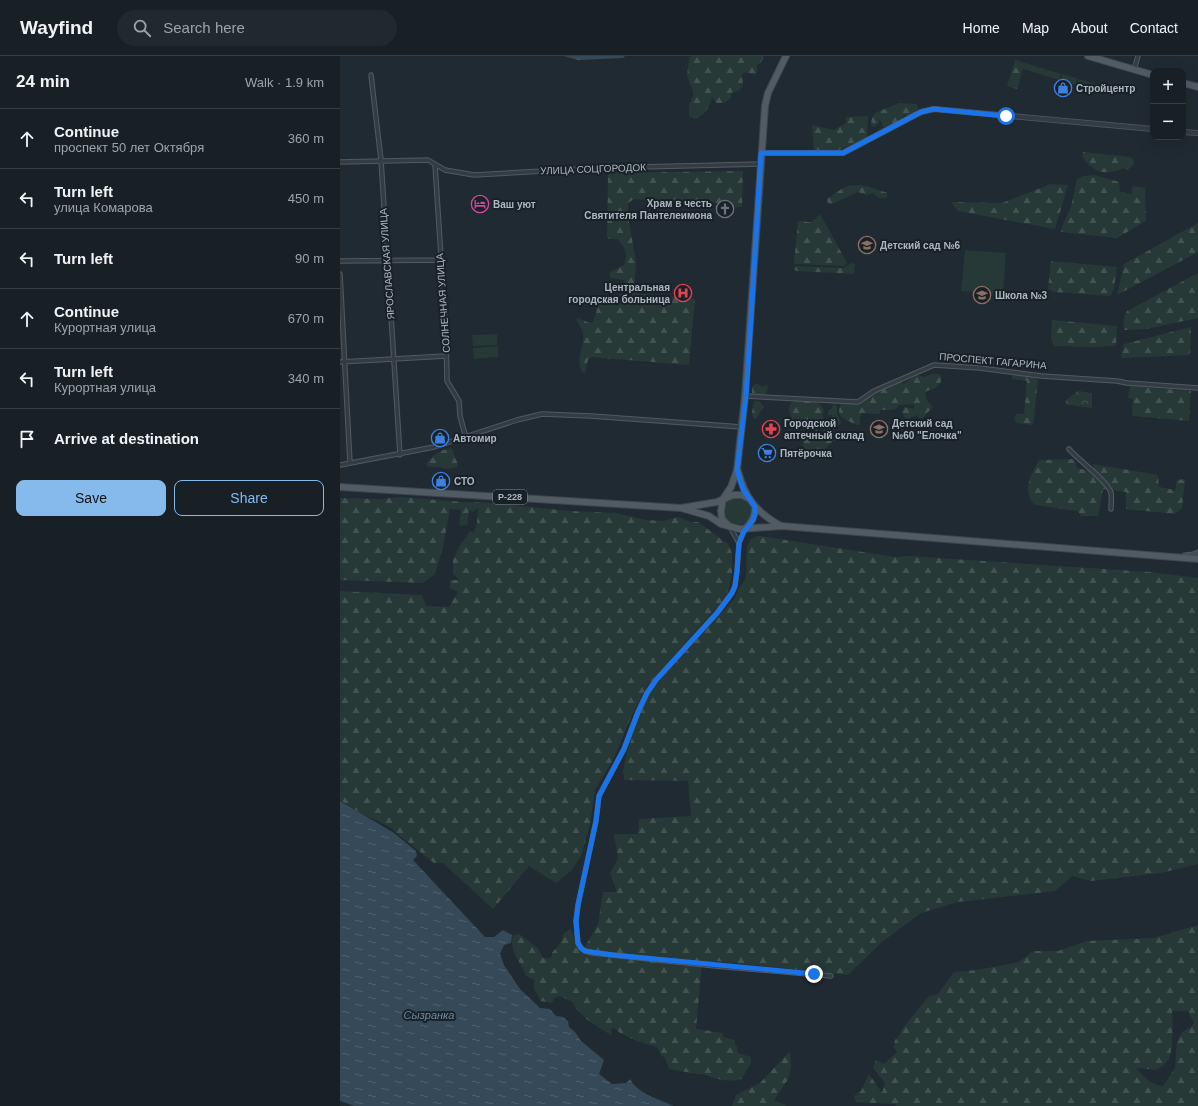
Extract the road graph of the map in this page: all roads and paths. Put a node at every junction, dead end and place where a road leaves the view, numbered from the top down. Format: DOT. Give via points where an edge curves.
graph roads {
  1 [pos="786,56"];
  2 [pos="1088,56"];
  3 [pos="1138,56"];
  4 [pos="1134,70"];
  5 [pos="1150,74"];
  6 [pos="372,75"];
  7 [pos="1186,84"];
  8 [pos="1198,87"];
  9 [pos="1150,129"];
  10 [pos="1186,132"];
  11 [pos="1198,133"];
  12 [pos="761,153"];
  13 [pos="381,160"];
  14 [pos="340,162"];
  15 [pos="761,164"];
  16 [pos="435,165"];
  17 [pos="386,260"];
  18 [pos="440,260"];
  19 [pos="340,261"];
  20 [pos="340,274"];
  21 [pos="446,356"];
  22 [pos="394,359"];
  23 [pos="340,362"];
  24 [pos="345,362"];
  25 [pos="1198,388"];
  26 [pos="746,396"];
  27 [pos="742,427"];
  28 [pos="466,438"];
  29 [pos="1069,449"];
  30 [pos="400,455"];
  31 [pos="350,463"];
  32 [pos="340,465"];
  33 [pos="737,470"];
  34 [pos="340,487"];
  35 [pos="748,498"];
  36 [pos="723,499"];
  37 [pos="755,507"];
  38 [pos="680,508"];
  39 [pos="1111,509"];
  40 [pos="782,526"];
  41 [pos="730,527"];
  42 [pos="746,528"];
  43 [pos="739,543"];
  44 [pos="1198,553"];
  45 [pos="1178,556"];
  46 [pos="1198,559"];
  47 [pos="831,976"];
  1 -- 12 [label="main road" via="766,99"];
  2 -- 4 [label="main road"];
  3 -- 4 [label="street"];
  4 -- 5 [label="main road"];
  6 -- 13 [label="street, ЯРОСЛАВСКАЯ УЛИЦА"];
  7 -- 8 [label="main road"];
  9 -- 12 [label="street" via="934,109 921,112 843,153"];
  10 -- 11 [label="street"];
  12 -- 15 [label="main road"];
  13 -- 14 [label="street"];
  13 -- 16 [label="street, УЛИЦА СОЦГОРОДОК" via="428,160"];
  13 -- 17 [label="street, ЯРОСЛАВСКАЯ УЛИЦА"];
  15 -- 16 [label="street, УЛИЦА СОЦГОРОДОК" via="599,168 474,175 445,170"];
  15 -- 26 [label="main road"];
  16 -- 18 [label="street, СОЛНЕЧНАЯ УЛИЦА"];
  17 -- 18 [label="street"];
  17 -- 19 [label="street"];
  17 -- 22 [label="street, ЯРОСЛАВСКАЯ УЛИЦА"];
  18 -- 21 [label="street, СОЛНЕЧНАЯ УЛИЦА"];
  20 -- 24 [label="street"];
  21 -- 22 [label="street"];
  21 -- 28 [label="street, СОЛНЕЧНАЯ УЛИЦА" via="447,381 459,401"];
  22 -- 24 [label="street"];
  22 -- 30 [label="street, ЯРОСЛАВСКАЯ УЛИЦА"];
  23 -- 24 [label="street"];
  24 -- 31 [label="street"];
  25 -- 26 [label="street, ПРОСПЕКТ ГАГАРИНА" via="934,365 858,402"];
  26 -- 27 [label="main road"];
  27 -- 28 [label="street" via="542,414"];
  27 -- 33 [label="main road"];
  28 -- 30 [label="street"];
  29 -- 39 [label="street" via="1109,487"];
  30 -- 31 [label="street"];
  31 -- 32 [label="street"];
  33 -- 35 [label="main road"];
  33 -- 36 [label="main road"];
  34 -- 38 [label="main road, Р-228"];
  35 -- 36 [label="main road, Р-228" via="733,495"];
  35 -- 37 [label="main road"];
  36 -- 38 [label="main road, Р-228" via="707,505"];
  36 -- 41 [label="main road" via="722,519"];
  37 -- 40 [label="main road" via="768,519"];
  37 -- 42 [label="main road" via="753,520"];
  38 -- 41 [label="main road, Р-228" via="709,516"];
  40 -- 42 [label="main road"];
  40 -- 45 [label="main road"];
  41 -- 42 [label="main road, Р-228"];
  41 -- 43 [label="street"];
  42 -- 43 [label="street"];
  43 -- 47 [label="street" via="735,586 732,593 647,693 624,749 599,796 578,905 578,943 585,951 593,953"];
  44 -- 45 [label="main road"];
  45 -- 46 [label="main road"];
}
